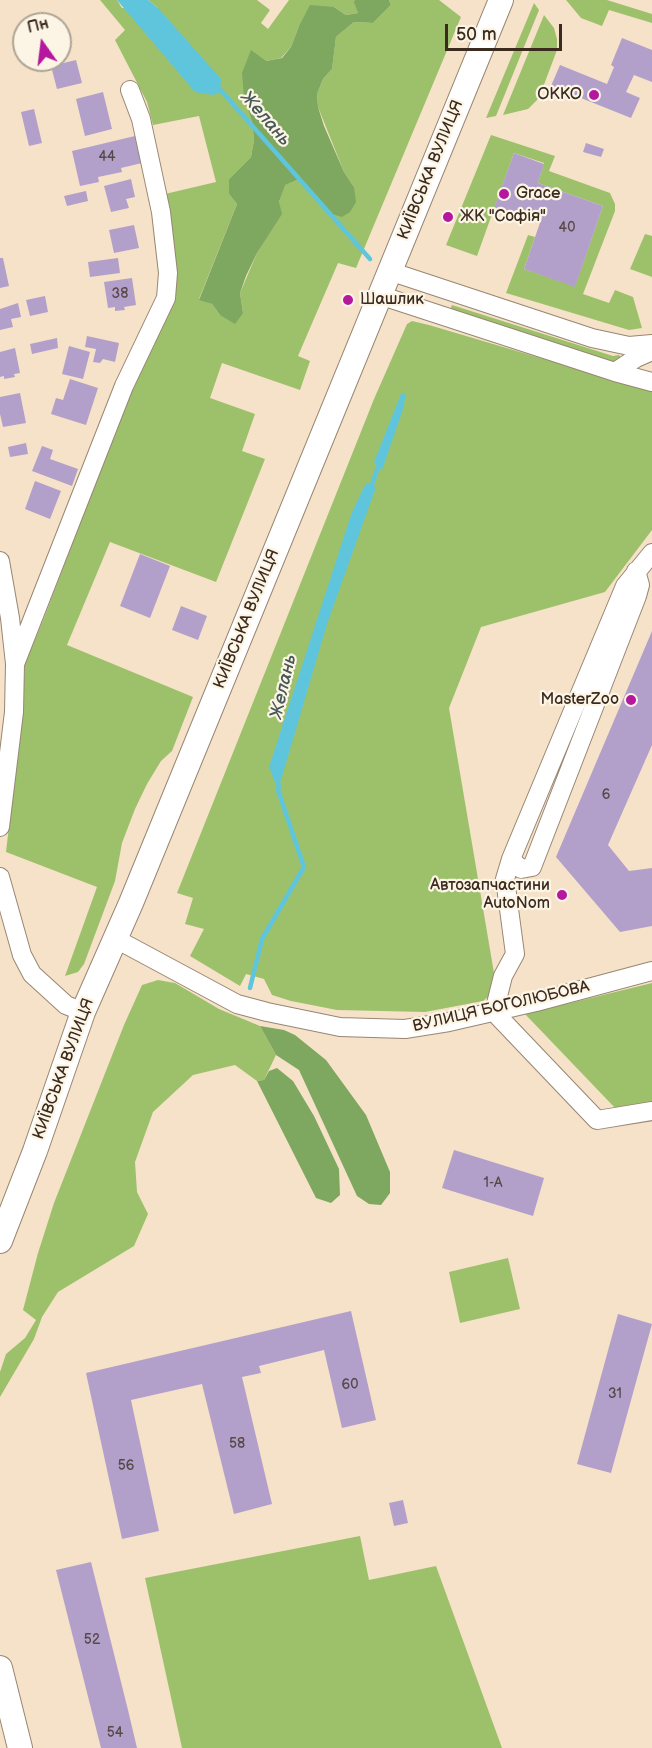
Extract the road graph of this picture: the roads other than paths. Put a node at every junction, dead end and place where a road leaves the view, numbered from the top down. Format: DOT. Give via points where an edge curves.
graph roads {
  1 [pos="501,0"];
  2 [pos="130,90"];
  3 [pos="389,271"];
  4 [pos="379,295"];
  5 [pos="652,344"];
  6 [pos="652,351"];
  7 [pos="615,372"];
  8 [pos="652,382"];
  9 [pos="652,553"];
  10 [pos="0,561"];
  11 [pos="15,664"];
  12 [pos="0,827"];
  13 [pos="0,877"];
  14 [pos="3,891"];
  15 [pos="116,939"];
  16 [pos="652,971"];
  17 [pos="83,1012"];
  18 [pos="494,1012"];
  19 [pos="652,1111"];
  20 [pos="0,1241"];
  21 [pos="0,1668"];
  22 [pos="20,1748"];
  1 -- 3 [label="main road, КИЇВСЬКА ВУЛИЦЯ"];
  2 -- 11 [label="street" via="161,212 168,273 166,298 124,386"];
  3 -- 4 [label="main road, КИЇВСЬКА ВУЛИЦЯ"];
  3 -- 5 [label="street" via="592,338 629,346"];
  4 -- 7 [label="street"];
  4 -- 15 [label="main road, КИЇВСЬКА ВУЛИЦЯ"];
  6 -- 7 [label="street"];
  7 -- 8 [label="street"];
  9 -- 18 [label="street" via="636,572 640,585 637,596 532,867 521,869 511,859 505,879 515,954 503,976"];
  10 -- 11 [label="street"];
  11 -- 12 [label="street" via="14,712"];
  13 -- 14 [label="street"];
  14 -- 17 [label="street" via="22,955 32,974 66,1005"];
  15 -- 17 [label="main road, КИЇВСЬКА ВУЛИЦЯ"];
  15 -- 18 [label="street, ВУЛИЦЯ БОГОЛЮБОВА" via="237,1004 340,1027 405,1029"];
  16 -- 18 [label="street, ВУЛИЦЯ БОГОЛЮБОВА"];
  17 -- 20 [label="main road, КИЇВСЬКА ВУЛИЦЯ"];
  18 -- 19 [label="street" via="597,1120"];
  21 -- 22 [label="main road"];
}
